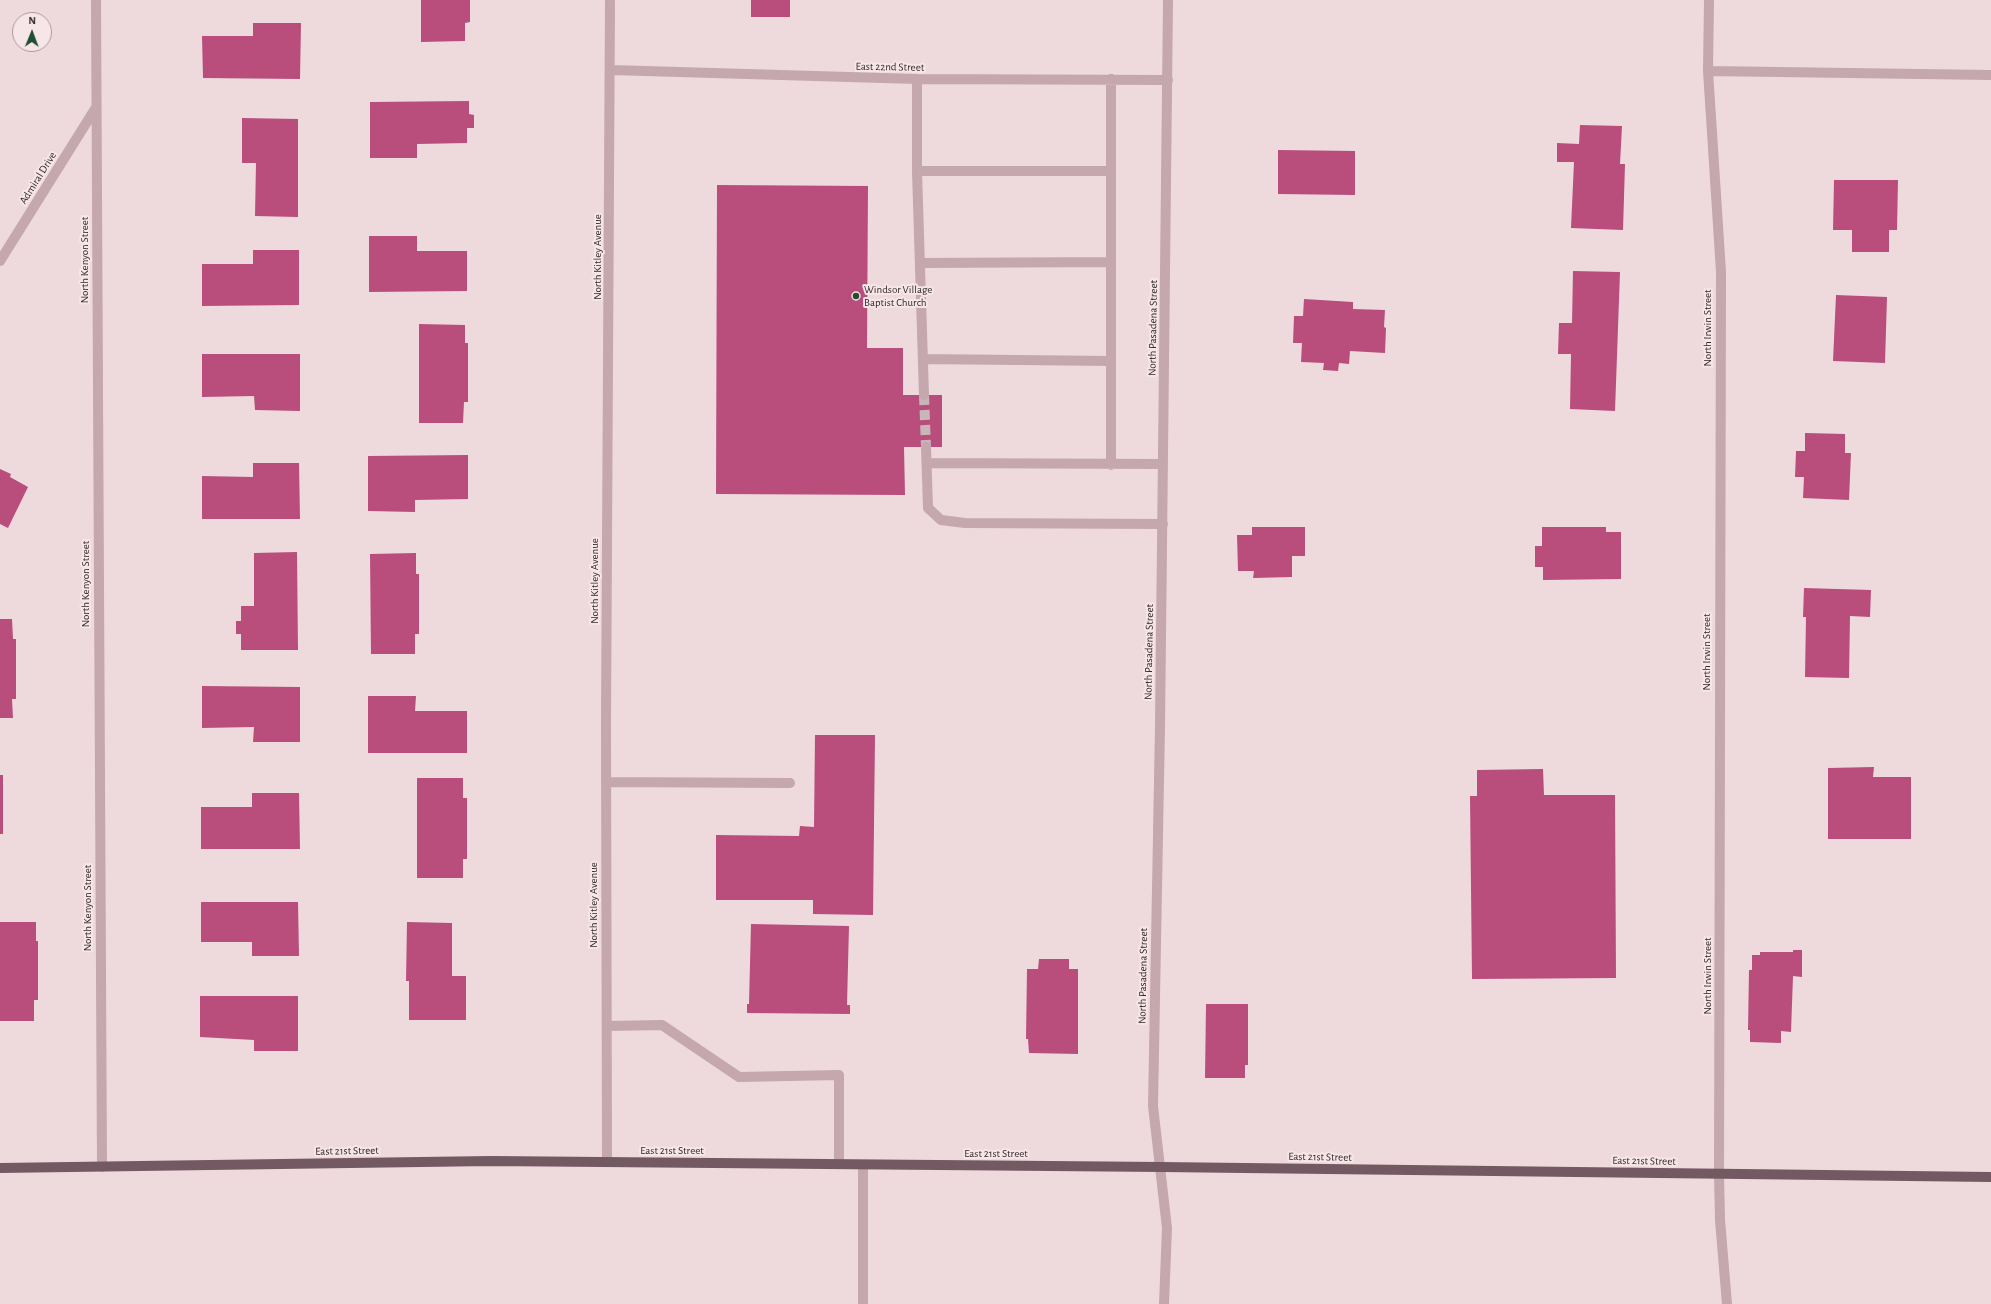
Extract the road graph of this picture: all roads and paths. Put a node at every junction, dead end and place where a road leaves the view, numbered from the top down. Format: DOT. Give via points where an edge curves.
graph roads {
  1 [pos="96,0"];
  2 [pos="610,0"];
  3 [pos="1168,0"];
  4 [pos="1709,0"];
  5 [pos="611,70"];
  6 [pos="1708,72"];
  7 [pos="1991,75"];
  8 [pos="917,79"];
  9 [pos="1111,79"];
  10 [pos="1168,80"];
  11 [pos="96,108"];
  12 [pos="917,171"];
  13 [pos="1111,171"];
  14 [pos="0,261"];
  15 [pos="1111,262"];
  16 [pos="920,263"];
  17 [pos="923,359"];
  18 [pos="1110,361"];
  19 [pos="924,395"];
  20 [pos="926,447"];
  21 [pos="926,463"];
  22 [pos="1163,464"];
  23 [pos="1110,465"];
  24 [pos="1163,524"];
  25 [pos="606,782"];
  26 [pos="790,783"];
  27 [pos="607,1026"];
  28 [pos="607,1162"];
  29 [pos="839,1164"];
  30 [pos="863,1164"];
  31 [pos="102,1167"];
  32 [pos="1161,1167"];
  33 [pos="0,1168"];
  34 [pos="1719,1174"];
  35 [pos="1991,1177"];
  36 [pos="863,1304"];
  37 [pos="1164,1304"];
  38 [pos="1727,1304"];
  1 -- 11 [label="street, North Kenyon Street"];
  2 -- 5 [label="street, North Kitley Avenue"];
  3 -- 10 [label="street, North Pasadena Street"];
  4 -- 6 [label="street, North Irwin Street"];
  5 -- 8 [label="street, East 22nd Street"];
  5 -- 25 [label="street, North Kitley Avenue"];
  6 -- 7 [label="street"];
  6 -- 34 [label="street, North Irwin Street" via="1721,272"];
  8 -- 9 [label="street, East 22nd Street"];
  8 -- 12 [label="street"];
  9 -- 10 [label="street, East 22nd Street"];
  9 -- 13 [label="street"];
  10 -- 22 [label="street, North Pasadena Street"];
  11 -- 14 [label="street, Admiral Drive"];
  11 -- 31 [label="street, North Kenyon Street"];
  12 -- 13 [label="street"];
  12 -- 16 [label="street"];
  13 -- 15 [label="street"];
  15 -- 16 [label="street"];
  15 -- 18 [label="street"];
  16 -- 17 [label="street"];
  17 -- 18 [label="street"];
  17 -- 19 [label="street"];
  18 -- 23 [label="street"];
  20 -- 21 [label="street"];
  21 -- 23 [label="street"];
  21 -- 24 [label="street" via="928,508 941,520 965,523"];
  22 -- 23 [label="street"];
  22 -- 24 [label="street, North Pasadena Street"];
  24 -- 32 [label="street, North Pasadena Street" via="1153,1106"];
  25 -- 26 [label="street"];
  25 -- 27 [label="street, North Kitley Avenue"];
  27 -- 28 [label="street, North Kitley Avenue"];
  27 -- 29 [label="street" via="662,1025 739,1077 838,1075"];
  28 -- 29 [label="main road, East 21st Street"];
  28 -- 31 [label="main road, East 21st Street" via="491,1161"];
  29 -- 30 [label="main road, East 21st Street"];
  30 -- 32 [label="main road, East 21st Street"];
  30 -- 36 [label="street"];
  31 -- 33 [label="main road, East 21st Street"];
  32 -- 34 [label="main road, East 21st Street"];
  32 -- 37 [label="street, North Pasadena Street" via="1167,1228"];
  34 -- 35 [label="main road, East 21st Street"];
  34 -- 38 [label="street, North Irwin Street"];
}
